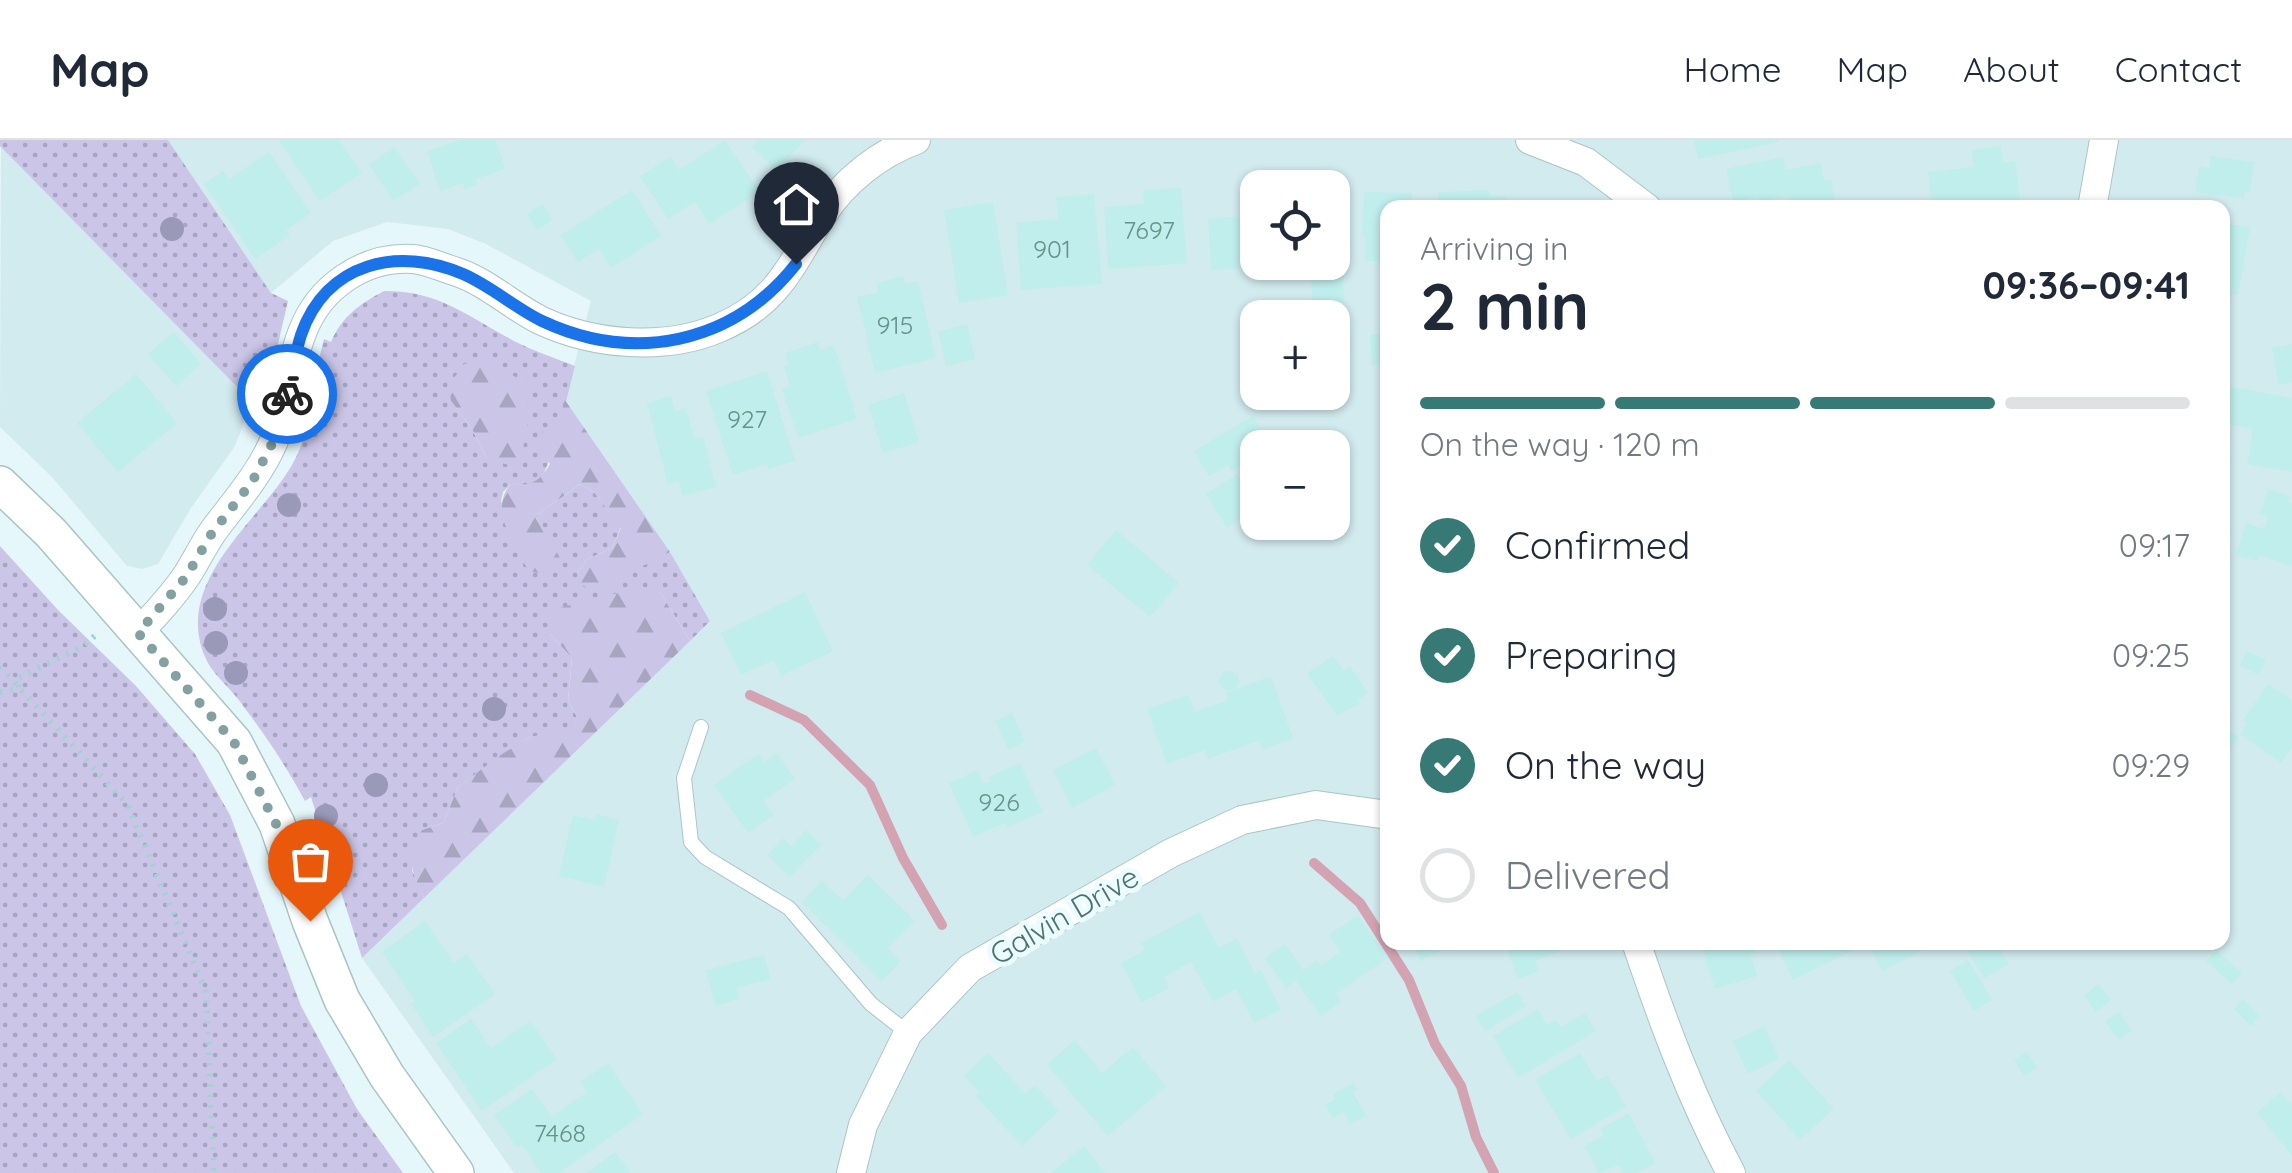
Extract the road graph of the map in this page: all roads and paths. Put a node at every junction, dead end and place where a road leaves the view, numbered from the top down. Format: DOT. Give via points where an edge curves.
graph roads {
  1 [pos="916,140"];
  2 [pos="1530,140"];
  3 [pos="2104,140"];
  4 [pos="1636,200"];
  5 [pos="2093,200"];
  6 [pos="0,484"];
  7 [pos="130,624"];
  8 [pos="0,666"];
  9 [pos="19,689"];
  10 [pos="0,692"];
  11 [pos="701,727"];
  12 [pos="1380,814"];
  13 [pos="1639,950"];
  14 [pos="908,1034"];
  15 [pos="214,1173"];
  16 [pos="456,1173"];
  17 [pos="851,1173"];
  18 [pos="1731,1173"];
  1 -- 7 [label="street" via="864,168 825,211 776,290 719,328 682,338 641,343 544,322 464,274 415,259 371,263 341,280 302,332 273,442 252,482 186,577"];
  2 -- 4 [label="street" via="1586,162"];
  3 -- 5 [label="street"];
  6 -- 7 [label="street"];
  7 -- 9 [label="path" via="18,678"];
  7 -- 16 [label="street" via="234,742 276,824 342,1000 386,1076"];
  8 -- 9 [label="path"];
  9 -- 10 [label="path"];
  9 -- 15 [label="path" via="127,804 206,992"];
  11 -- 14 [label="lane" via="684,778 691,842 789,908 871,1004"];
  12 -- 14 [label="street, Galvin Drive" via="1316,806 1242,820 970,968"];
  13 -- 18 [label="street" via="1671,1046"];
  14 -- 17 [label="street, Galvin Drive" via="862,1125"];
}
